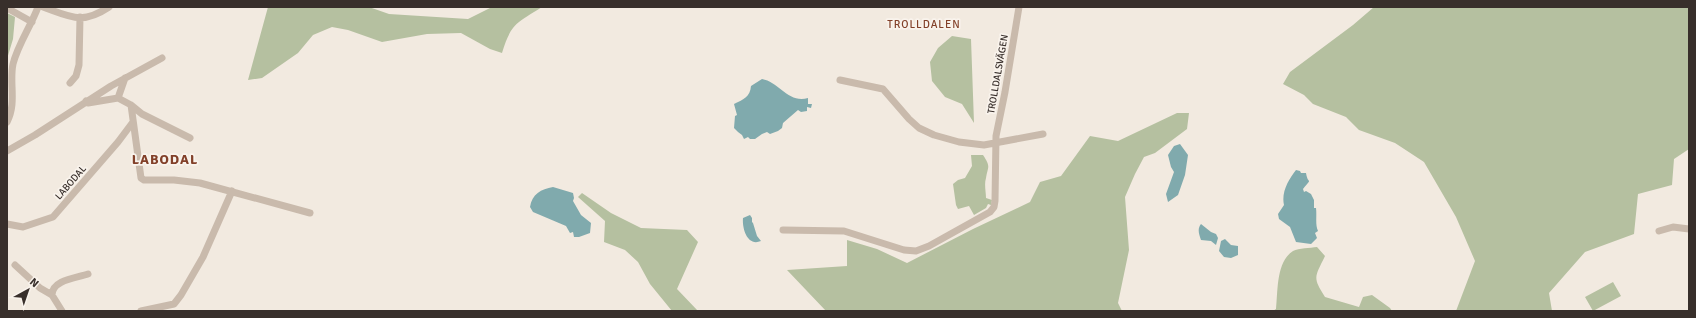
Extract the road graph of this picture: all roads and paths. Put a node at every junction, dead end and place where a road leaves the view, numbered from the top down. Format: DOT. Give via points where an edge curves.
graph roads {
  1 [pos="38,7"];
  2 [pos="43,7"];
  3 [pos="109,7"];
  4 [pos="1019,7"];
  5 [pos="7,8"];
  6 [pos="80,17"];
  7 [pos="32,22"];
  8 [pos="162,58"];
  9 [pos="125,78"];
  10 [pos="840,80"];
  11 [pos="70,83"];
  12 [pos="118,98"];
  13 [pos="86,101"];
  14 [pos="131,105"];
  15 [pos="7,122"];
  16 [pos="133,122"];
  17 [pos="1043,134"];
  18 [pos="190,138"];
  19 [pos="995,144"];
  20 [pos="7,151"];
  21 [pos="232,191"];
  22 [pos="310,213"];
  23 [pos="7,224"];
  24 [pos="1689,229"];
  25 [pos="782,230"];
  26 [pos="1659,231"];
  27 [pos="15,265"];
  28 [pos="88,274"];
  29 [pos="52,295"];
  30 [pos="62,311"];
  31 [pos="141,311"];
  1 -- 7 [label="street"];
  2 -- 6 [label="street"];
  3 -- 6 [label="street" via="96,15"];
  4 -- 19 [label="street, TROLLDALSVÄGEN"];
  5 -- 7 [label="street"];
  6 -- 11 [label="street" via="79,65 76,76"];
  7 -- 15 [label="street" via="13,66 12,111"];
  8 -- 9 [label="street"];
  9 -- 12 [label="street"];
  9 -- 13 [label="street"];
  10 -- 19 [label="street" via="883,89 909,119 919,128 934,135 959,142"];
  12 -- 13 [label="street" via="88,103"];
  12 -- 14 [label="street"];
  13 -- 20 [label="street"];
  14 -- 16 [label="street"];
  14 -- 18 [label="street" via="142,114"];
  16 -- 21 [label="street" via="144,180 186,181"];
  16 -- 23 [label="street, LABODAL" via="53,217 23,227"];
  17 -- 19 [label="street"];
  19 -- 25 [label="street, TROLLDALSVÄGEN" via="994,208 982,217 916,251 904,250 844,231"];
  21 -- 22 [label="street"];
  21 -- 31 [label="street" via="204,257 182,295 174,304"];
  24 -- 26 [label="street" via="1673,227"];
  27 -- 29 [label="street" via="40,288"];
  28 -- 29 [label="street" via="56,285"];
  29 -- 30 [label="street"];
}
